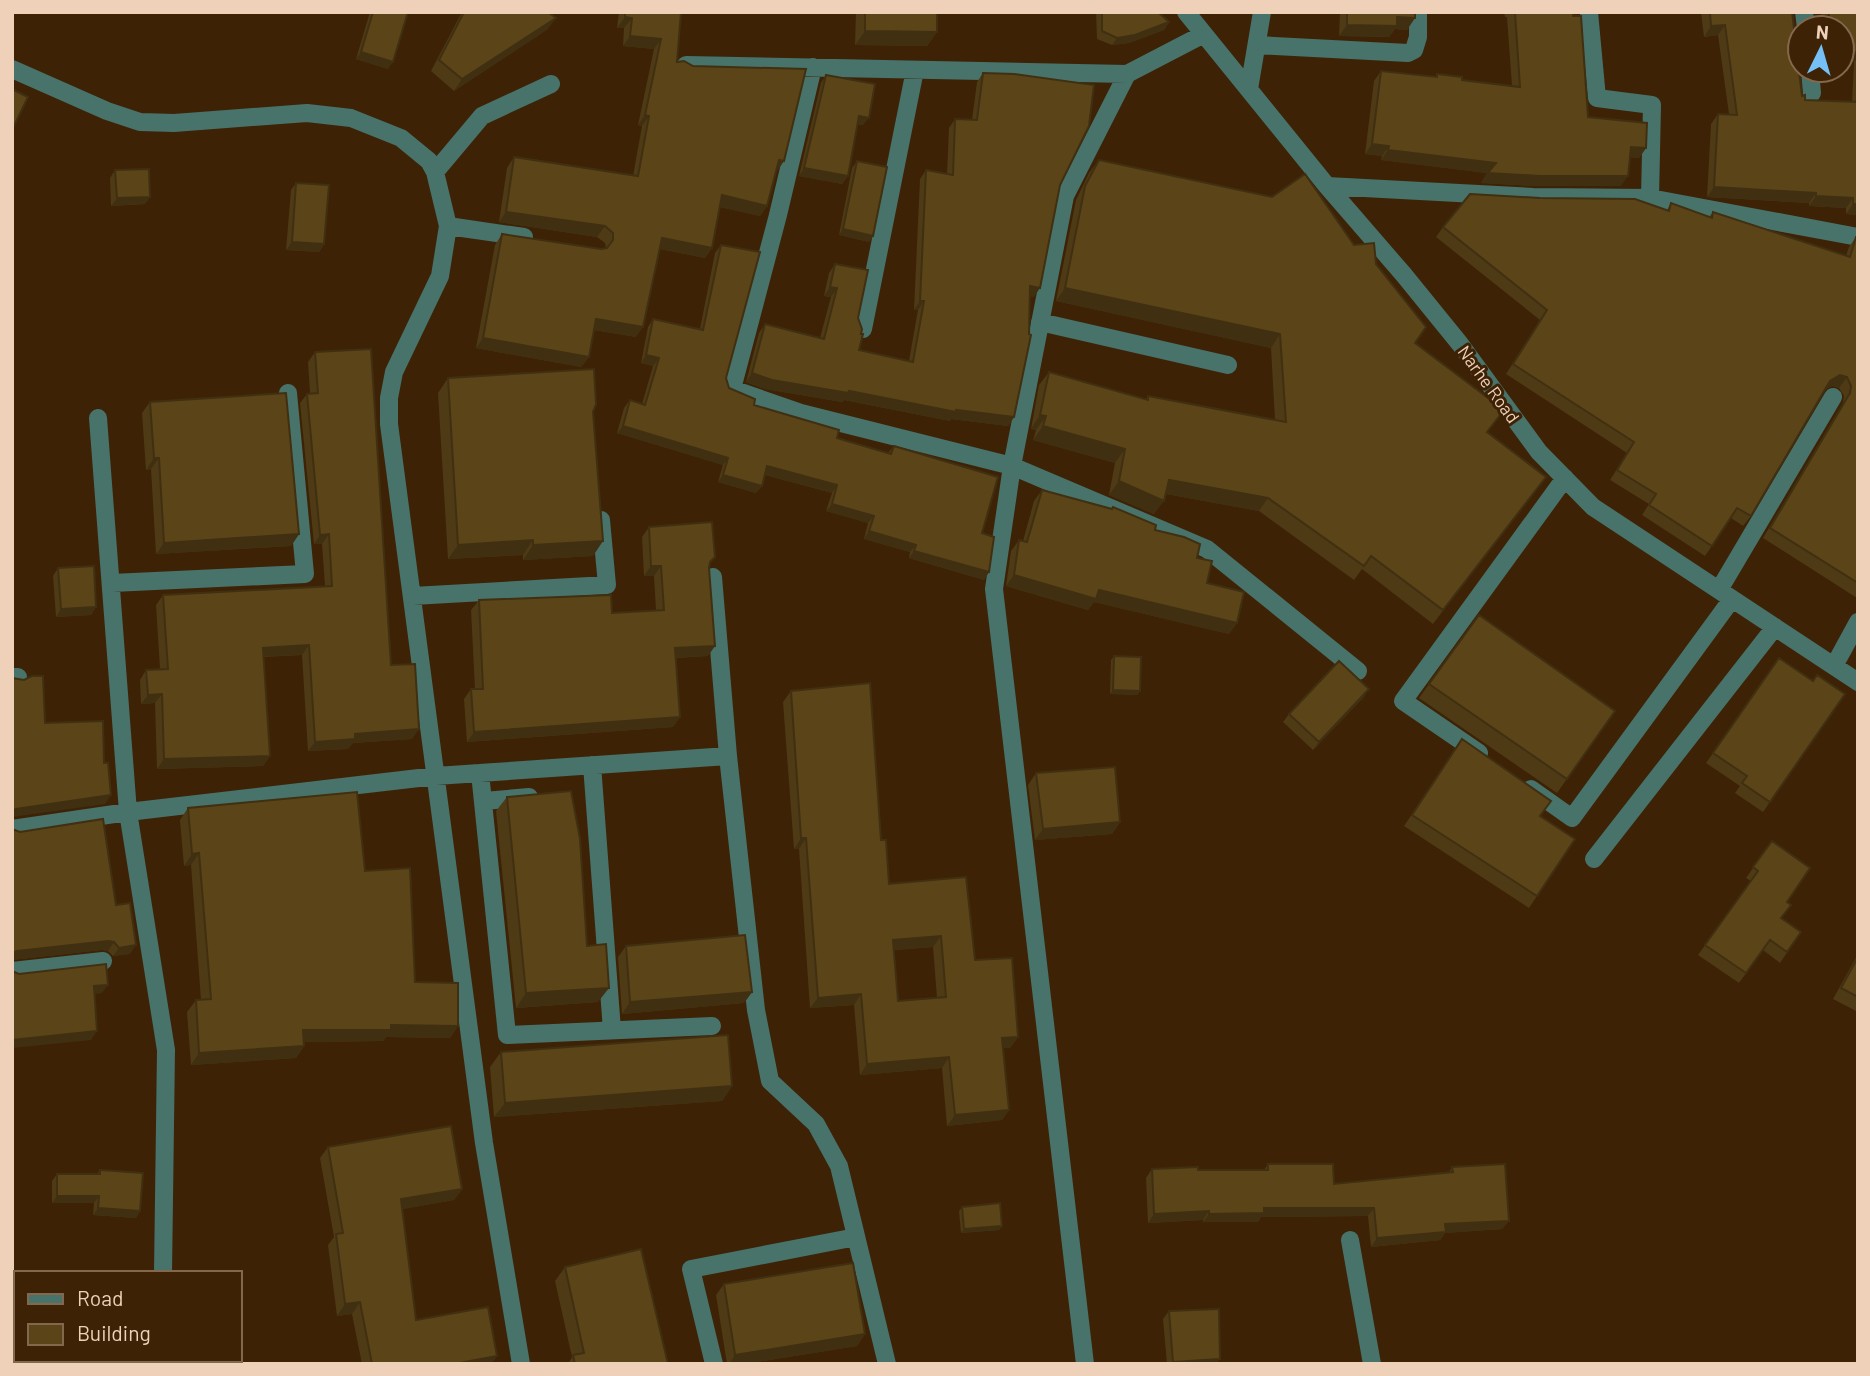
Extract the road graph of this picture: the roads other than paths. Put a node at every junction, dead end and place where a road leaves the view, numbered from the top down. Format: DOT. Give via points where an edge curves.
graph roads {
  1 [pos="1262,12"];
  2 [pos="1418,12"];
  3 [pos="1590,12"];
  4 [pos="1188,14"];
  5 [pos="1204,34"];
  6 [pos="1256,45"];
  7 [pos="686,65"];
  8 [pos="813,67"];
  9 [pos="12,69"];
  10 [pos="915,70"];
  11 [pos="1126,74"];
  12 [pos="551,84"];
  13 [pos="1811,84"];
  14 [pos="1249,89"];
  15 [pos="1812,93"];
  16 [pos="435,172"];
  17 [pos="1327,186"];
  18 [pos="1650,198"];
  19 [pos="447,226"];
  20 [pos="1858,237"];
  21 [pos="541,240"];
  22 [pos="1040,322"];
  23 [pos="863,329"];
  24 [pos="1228,365"];
  25 [pos="288,393"];
  26 [pos="1833,397"];
  27 [pos="98,418"];
  28 [pos="1012,466"];
  29 [pos="1565,478"];
  30 [pos="600,505"];
  31 [pos="713,577"];
  32 [pos="112,583"];
  33 [pos="1726,594"];
  34 [pos="413,596"];
  35 [pos="1858,622"];
  36 [pos="1775,627"];
  37 [pos="1834,666"];
  38 [pos="1358,671"];
  39 [pos="1858,682"];
  40 [pos="728,756"];
  41 [pos="1493,764"];
  42 [pos="592,765"];
  43 [pos="480,773"];
  44 [pos="436,776"];
  45 [pos="1516,779"];
  46 [pos="546,795"];
  47 [pos="484,801"];
  48 [pos="128,812"];
  49 [pos="12,828"];
  50 [pos="1594,859"];
  51 [pos="103,961"];
  52 [pos="12,971"];
  53 [pos="712,1026"];
  54 [pos="612,1030"];
  55 [pos="856,1237"];
  56 [pos="1350,1240"];
  57 [pos="163,1271"];
  58 [pos="521,1364"];
  59 [pos="714,1364"];
  60 [pos="887,1364"];
  61 [pos="1085,1364"];
  62 [pos="1372,1364"];
  1 -- 6 [label="street"];
  2 -- 6 [label="street" via="1418,37 1408,53"];
  3 -- 18 [label="street" via="1597,98 1652,105"];
  4 -- 5 [label="street, Narhe Road"];
  5 -- 11 [label="street"];
  5 -- 14 [label="street, Narhe Road"];
  6 -- 14 [label="street"];
  7 -- 8 [label="street"];
  8 -- 10 [label="street"];
  8 -- 28 [label="street" via="732,389 801,413"];
  9 -- 16 [label="street" via="141,122 307,113 351,118 401,138 429,161"];
  10 -- 11 [label="street"];
  10 -- 23 [label="street"];
  11 -- 22 [label="street" via="1065,196"];
  12 -- 16 [label="street" via="482,116"];
  13 -- 15 [label="street"];
  14 -- 17 [label="street, Narhe Road"];
  16 -- 19 [label="street"];
  17 -- 18 [label="street"];
  17 -- 29 [label="street, Narhe Road" via="1460,344 1539,452"];
  18 -- 20 [label="street"];
  19 -- 21 [label="street"];
  19 -- 34 [label="street" via="440,276 394,372 389,398"];
  22 -- 24 [label="street"];
  22 -- 28 [label="street"];
  25 -- 32 [label="street" via="305,573"];
  26 -- 33 [label="street"];
  27 -- 32 [label="street"];
  28 -- 38 [label="street" via="1207,549"];
  28 -- 61 [label="street" via="994,589"];
  29 -- 33 [label="street, Narhe Road" via="1594,507"];
  29 -- 41 [label="street" via="1403,701"];
  30 -- 34 [label="street" via="607,585"];
  31 -- 40 [label="street"];
  32 -- 48 [label="street"];
  33 -- 36 [label="street, Narhe Road"];
  33 -- 45 [label="street" via="1572,818"];
  34 -- 44 [label="street"];
  35 -- 37 [label="street"];
  36 -- 37 [label="street, Narhe Road"];
  36 -- 50 [label="street"];
  37 -- 39 [label="street, Narhe Road"];
  40 -- 42 [label="street"];
  40 -- 55 [label="street" via="756,1010 770,1080 816,1124 833,1155"];
  42 -- 43 [label="street"];
  42 -- 54 [label="street"];
  43 -- 44 [label="street"];
  43 -- 47 [label="street"];
  44 -- 48 [label="street"];
  44 -- 58 [label="street" via="484,1143"];
  46 -- 47 [label="street"];
  47 -- 54 [label="street" via="506,1035"];
  48 -- 49 [label="street"];
  48 -- 57 [label="street" via="166,1050"];
  51 -- 52 [label="street"];
  53 -- 54 [label="street"];
  55 -- 59 [label="street" via="691,1269"];
  55 -- 60 [label="street"];
  56 -- 62 [label="street"];
}
